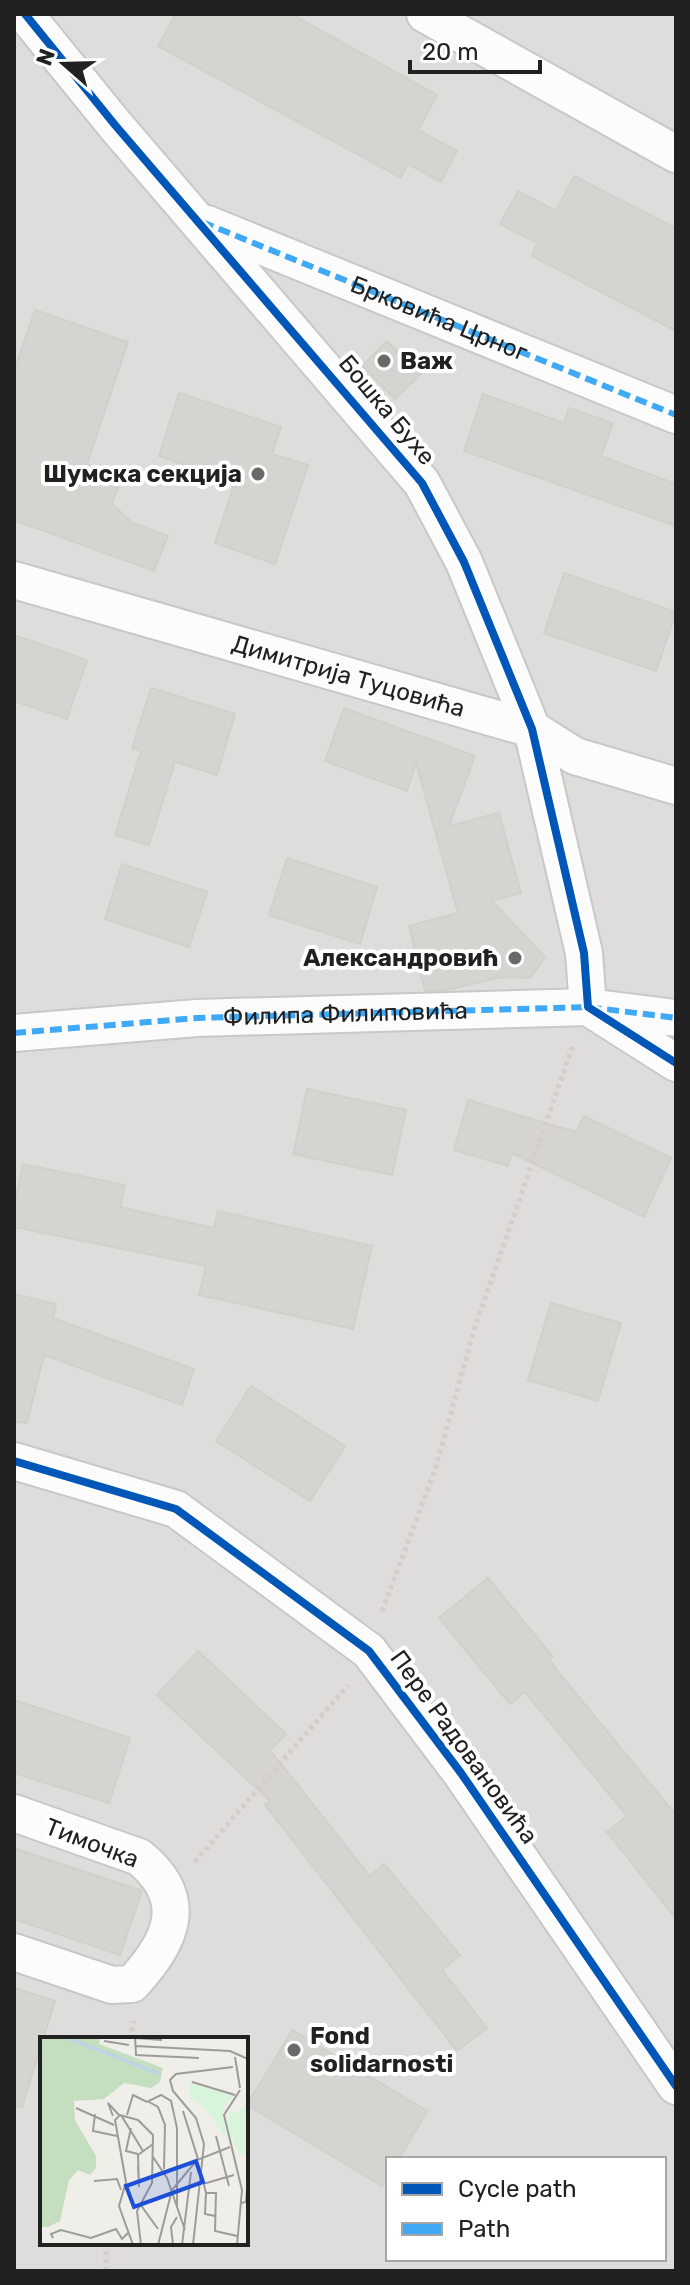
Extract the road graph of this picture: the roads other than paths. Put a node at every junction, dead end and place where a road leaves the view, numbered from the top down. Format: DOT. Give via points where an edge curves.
graph roads {
  1 [pos="25,14"];
  2 [pos="425,14"];
  3 [pos="676,154"];
  4 [pos="201,221"];
  5 [pos="676,415"];
  6 [pos="14,580"];
  7 [pos="532,729"];
  8 [pos="676,786"];
  9 [pos="588,1007"];
  10 [pos="676,1018"];
  11 [pos="14,1033"];
  12 [pos="676,1063"];
  13 [pos="14,1461"];
  14 [pos="14,1813"];
  15 [pos="14,1952"];
  16 [pos="674,2082"];
  1 -- 4 [label="street, Бошка Бухе"];
  2 -- 3 [label="street"];
  4 -- 5 [label="street, Брковића Црног"];
  4 -- 7 [label="street, Бошка Бухе" via="422,483 464,562"];
  6 -- 7 [label="street, Димитрија Туцовића"];
  7 -- 8 [label="street, Димитрија Туцовића" via="575,756"];
  7 -- 9 [label="street, Бошка Бухе" via="584,953"];
  9 -- 10 [label="street, Филипа Филиповића"];
  9 -- 11 [label="street, Филипа Филиповића" via="197,1018"];
  9 -- 12 [label="street"];
  13 -- 16 [label="street, Пере Радовановића" via="176,1509 369,1651 461,1773"];
  14 -- 15 [label="street, Тимочка" via="139,1857 167,1887 171,1909 167,1940 132,1984 112,1985"];
}
